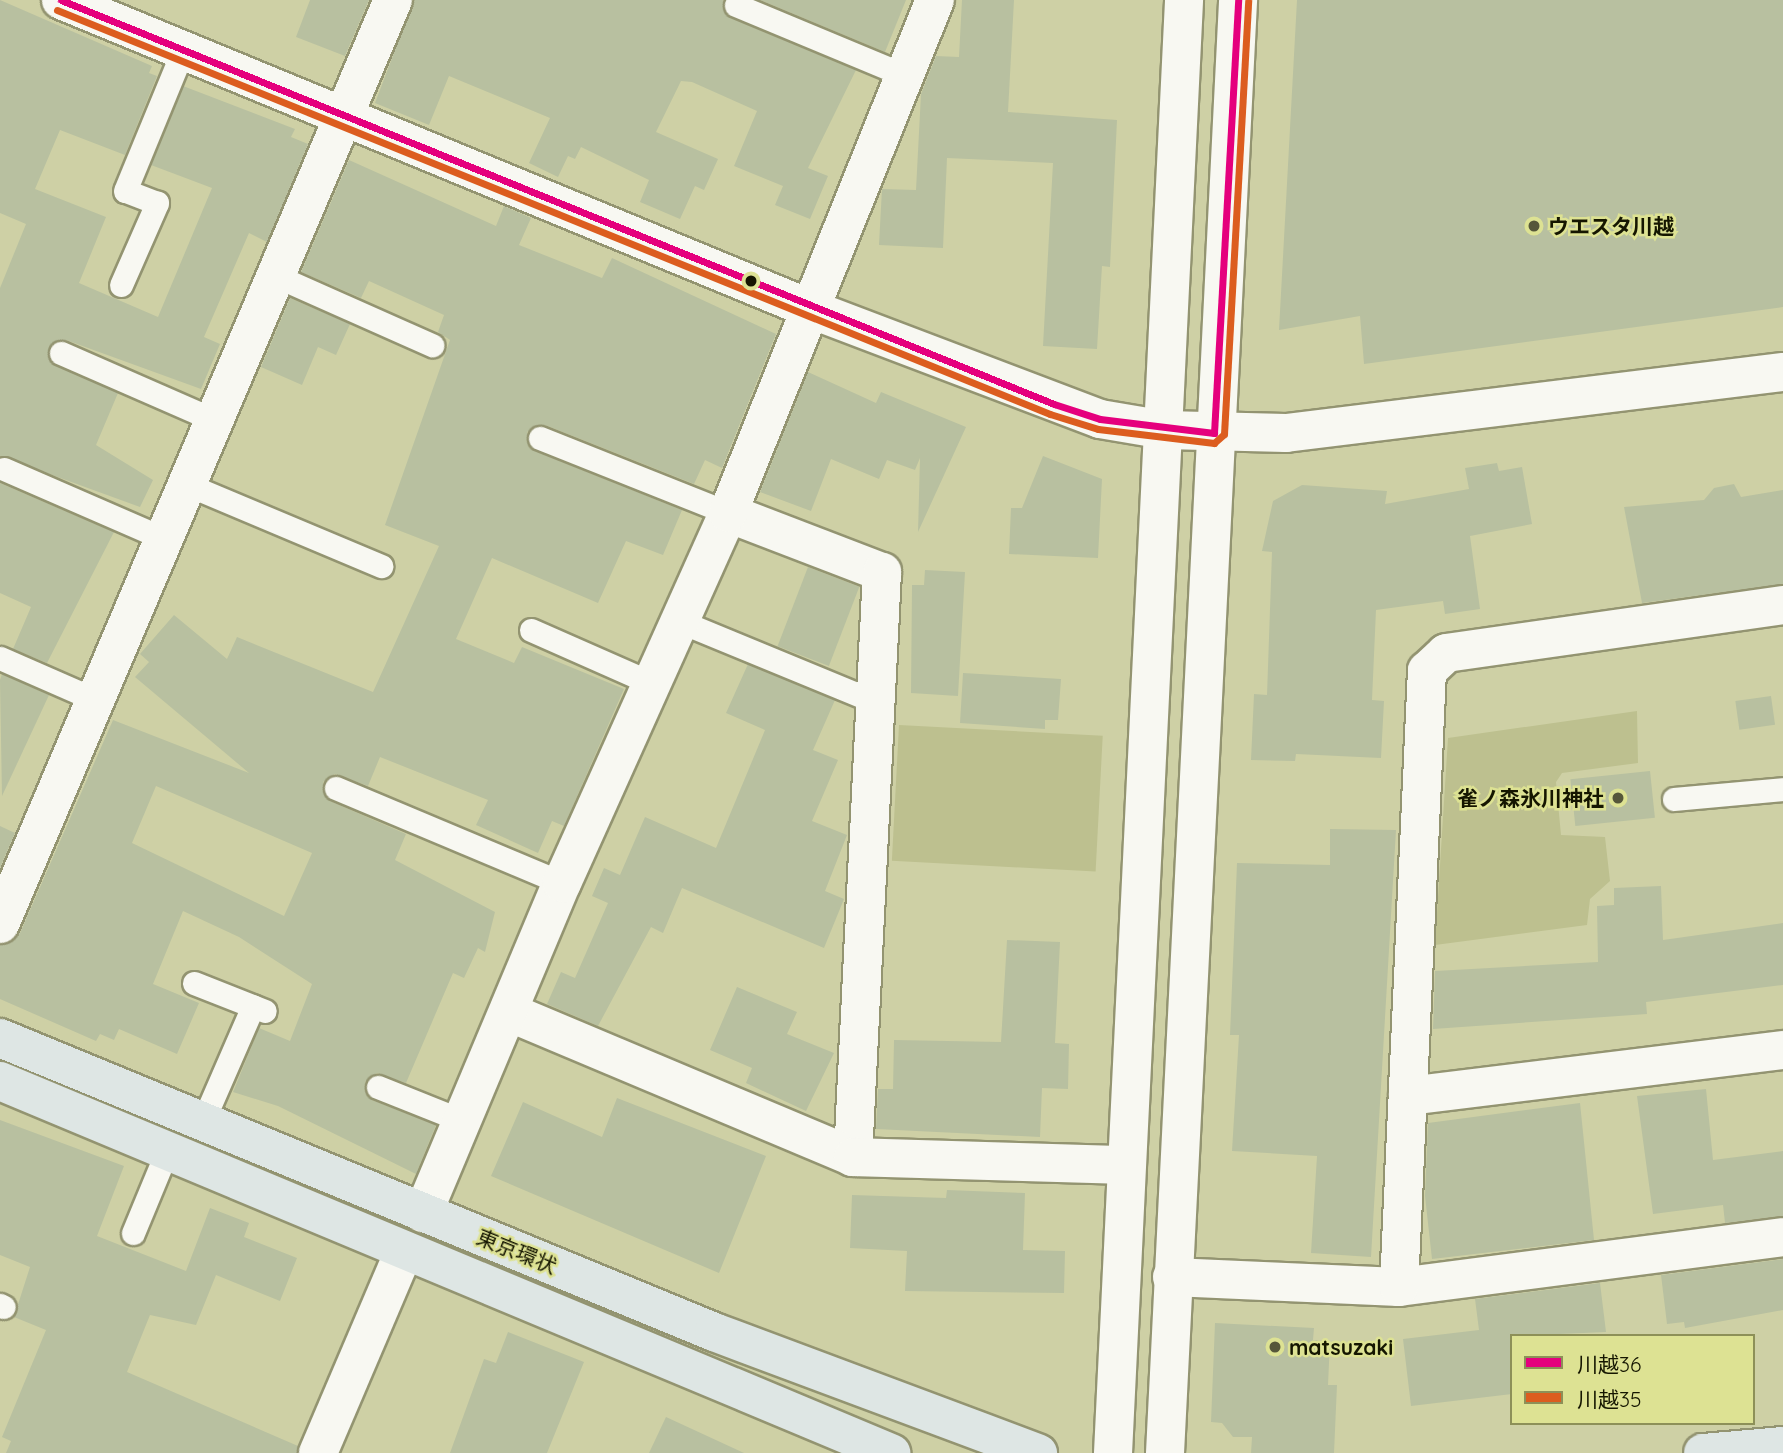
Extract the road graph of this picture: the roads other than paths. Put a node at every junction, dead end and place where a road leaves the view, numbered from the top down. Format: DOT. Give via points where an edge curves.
graph roads {
  1 [pos="61,0"];
  2 [pos="393,0"];
  3 [pos="936,0"];
  4 [pos="1184,0"];
  5 [pos="1238,0"];
  6 [pos="736,5"];
  7 [pos="183,50"];
  8 [pos="904,75"];
  9 [pos="344,117"];
  10 [pos="276,276"];
  11 [pos="121,285"];
  12 [pos="813,310"];
  13 [pos="432,345"];
  14 [pos="61,353"];
  15 [pos="1783,372"];
  16 [pos="214,419"];
  17 [pos="1165,430"];
  18 [pos="1214,433"];
  19 [pos="540,438"];
  20 [pos="4,468"];
  21 [pos="186,484"];
  22 [pos="729,513"];
  23 [pos="163,538"];
  24 [pos="381,566"];
  25 [pos="1783,605"];
  26 [pos="679,621"];
  27 [pos="531,630"];
  28 [pos="0,658"];
  29 [pos="651,683"];
  30 [pos="94,699"];
  31 [pos="876,702"];
  32 [pos="336,788"];
  33 [pos="1783,789"];
  34 [pos="1674,799"];
  35 [pos="562,883"];
  36 [pos="0,923"];
  37 [pos="194,983"];
  38 [pos="511,1013"];
  39 [pos="0,1038"];
  40 [pos="1783,1050"];
  41 [pos="0,1081"];
  42 [pos="379,1087"];
  43 [pos="1408,1096"];
  44 [pos="203,1121"];
  45 [pos="463,1121"];
  46 [pos="167,1151"];
  47 [pos="853,1157"];
  48 [pos="1125,1166"];
  49 [pos="424,1213"];
  50 [pos="133,1233"];
  51 [pos="1783,1237"];
  52 [pos="404,1251"];
  53 [pos="1172,1277"];
  54 [pos="1399,1287"];
  55 [pos="1783,1446"];
  56 [pos="871,1449"];
  57 [pos="318,1453"];
  58 [pos="1038,1453"];
  59 [pos="1113,1453"];
  60 [pos="1165,1453"];
  61 [pos="1703,1453"];
  1 -- 7 [label="street"];
  2 -- 9 [label="street"];
  3 -- 8 [label="street"];
  4 -- 17 [label="street"];
  5 -- 18 [label="street"];
  6 -- 8 [label="lane"];
  7 -- 9 [label="street"];
  7 -- 11 [label="lane" via="125,191 157,203"];
  8 -- 12 [label="street"];
  9 -- 10 [label="street"];
  9 -- 12 [label="street"];
  10 -- 13 [label="lane"];
  10 -- 16 [label="street"];
  12 -- 17 [label="street" via="1054,404"];
  12 -- 22 [label="street"];
  14 -- 16 [label="lane"];
  15 -- 18 [label="street" via="1351,428"];
  16 -- 21 [label="street"];
  17 -- 18 [label="street"];
  17 -- 48 [label="street"];
  18 -- 53 [label="street"];
  19 -- 22 [label="lane"];
  20 -- 23 [label="lane"];
  21 -- 23 [label="street"];
  21 -- 24 [label="lane"];
  22 -- 26 [label="street"];
  22 -- 31 [label="street" via="882,572"];
  23 -- 30 [label="street"];
  25 -- 43 [label="street" via="1446,653 1427,671"];
  26 -- 29 [label="street"];
  26 -- 31 [label="lane"];
  27 -- 29 [label="lane"];
  28 -- 30 [label="lane"];
  29 -- 35 [label="street"];
  30 -- 36 [label="street"];
  31 -- 47 [label="street"];
  32 -- 35 [label="lane"];
  33 -- 34 [label="lane"];
  35 -- 38 [label="street"];
  37 -- 44 [label="lane" via="259,1009"];
  38 -- 45 [label="street"];
  38 -- 47 [label="street"];
  39 -- 44 [label="highway, 東京環状"];
  40 -- 43 [label="street"];
  41 -- 46 [label="highway, 東京環状"];
  42 -- 45 [label="lane"];
  43 -- 54 [label="street"];
  44 -- 49 [label="highway, 東京環状"];
  45 -- 49 [label="street"];
  46 -- 50 [label="lane"];
  46 -- 52 [label="highway, 東京環状"];
  47 -- 48 [label="street"];
  48 -- 59 [label="street"];
  49 -- 58 [label="highway, 東京環状" via="876,1396"];
  51 -- 54 [label="street"];
  52 -- 56 [label="highway, 東京環状"];
  52 -- 57 [label="street"];
  53 -- 54 [label="street"];
  53 -- 60 [label="street"];
  55 -- 61 [label="highway"];
}
